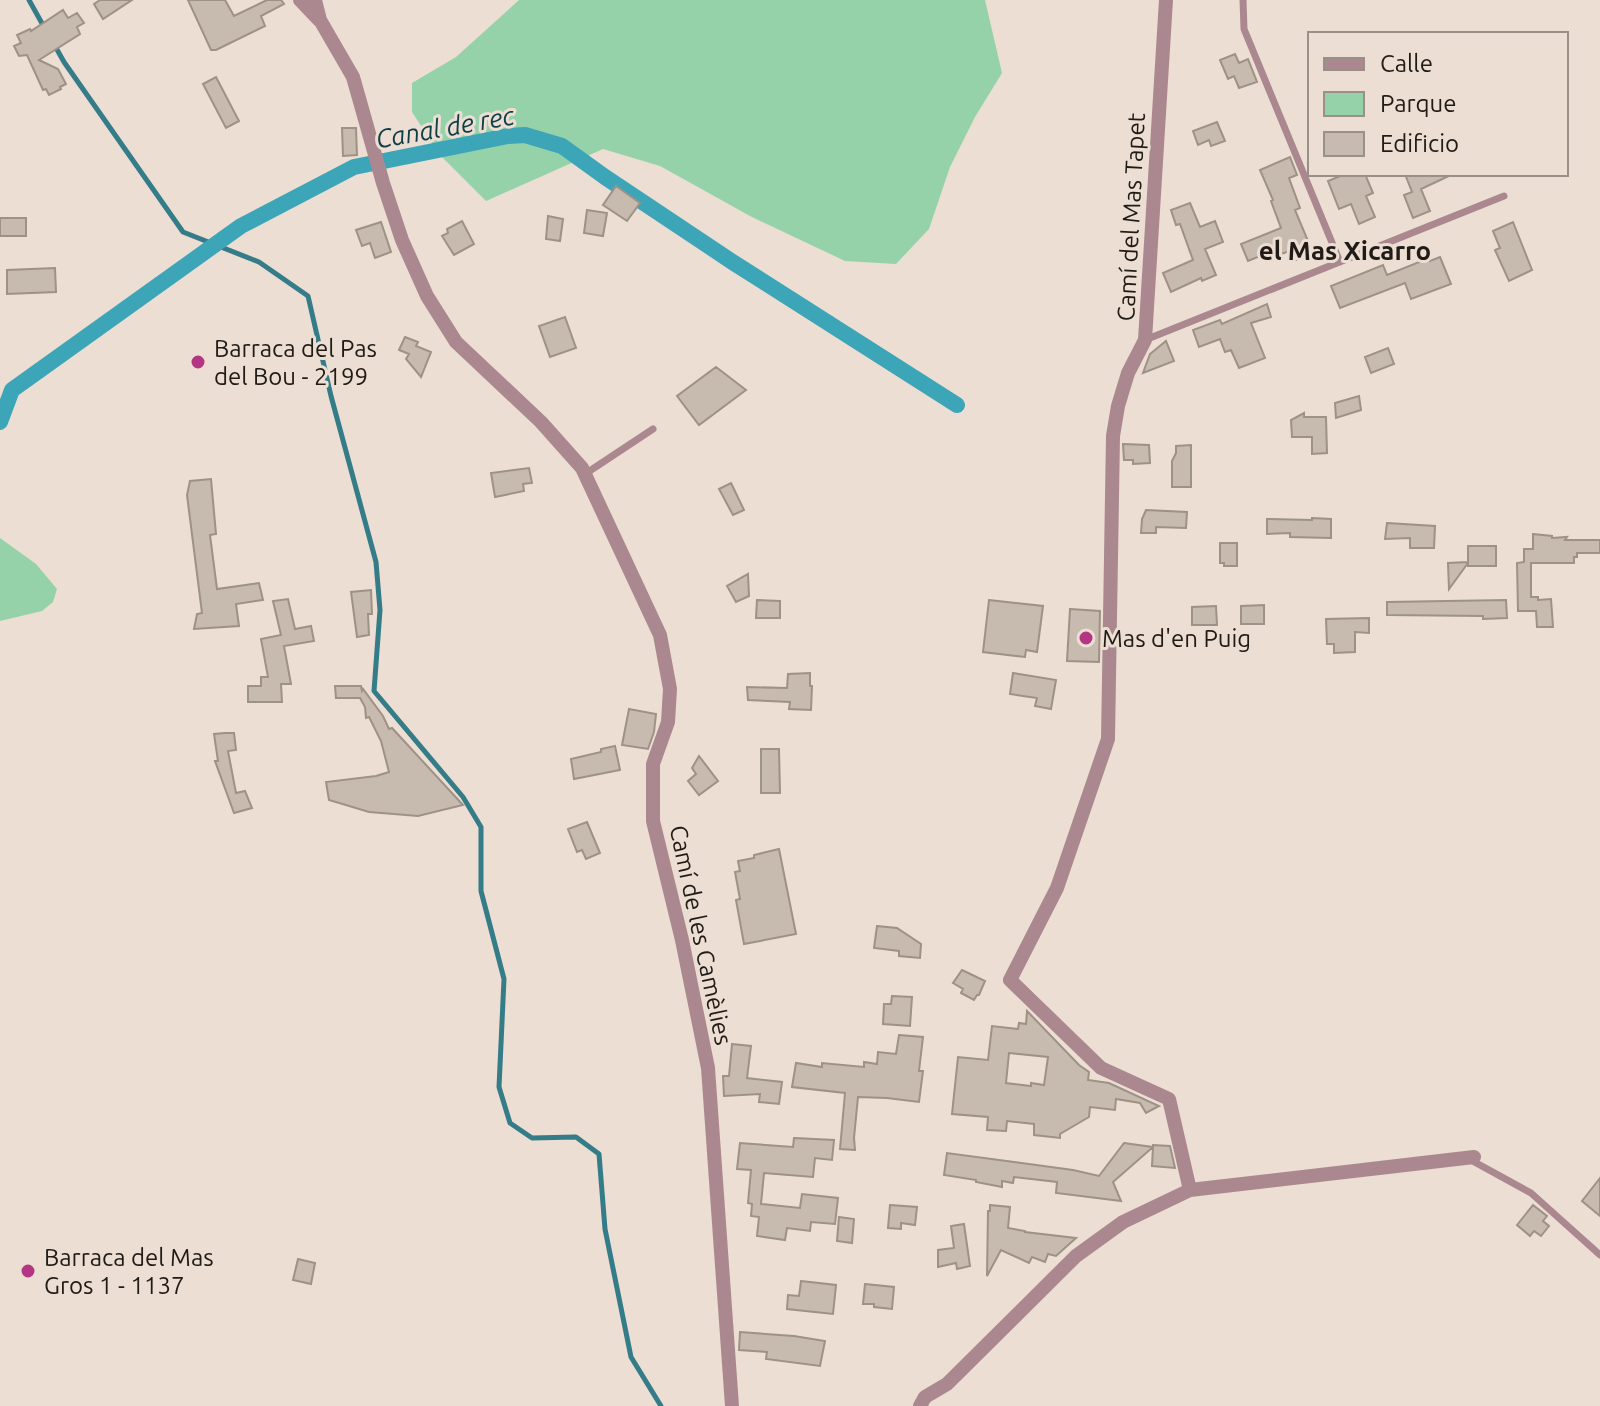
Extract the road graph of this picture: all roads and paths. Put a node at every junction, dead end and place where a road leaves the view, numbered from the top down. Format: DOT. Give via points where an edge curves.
graph roads {
  1 [pos="300,0"];
  2 [pos="315,0"];
  3 [pos="1166,0"];
  4 [pos="1243,0"];
  5 [pos="320,20"];
  6 [pos="1504,196"];
  7 [pos="1340,262"];
  8 [pos="1145,340"];
  9 [pos="653,429"];
  10 [pos="585,474"];
  11 [pos="1470,1157"];
  12 [pos="1190,1190"];
  13 [pos="1600,1255"];
  14 [pos="732,1406"];
  15 [pos="920,1406"];
  1 -- 5 [label="street"];
  2 -- 5 [label="street, Camí de les Camèlies"];
  3 -- 8 [label="street, Camí del Mas Tapet"];
  4 -- 7 [label="lane" via="1244,29"];
  5 -- 10 [label="street, Camí de les Camèlies" via="353,77 402,240 427,296 456,342 541,422"];
  6 -- 7 [label="lane"];
  7 -- 8 [label="lane"];
  8 -- 12 [label="street, Camí del Mas Tapet" via="1128,373 1113,436 1108,739 1057,888 1010,980 1101,1068 1169,1099"];
  9 -- 10 [label="lane"];
  10 -- 14 [label="street, Camí de les Camèlies" via="660,635 670,689 668,722 653,764 653,821 708,1068"];
  11 -- 12 [label="street"];
  11 -- 13 [label="lane" via="1531,1193"];
  12 -- 15 [label="street" via="1123,1222 1076,1256"];
}
